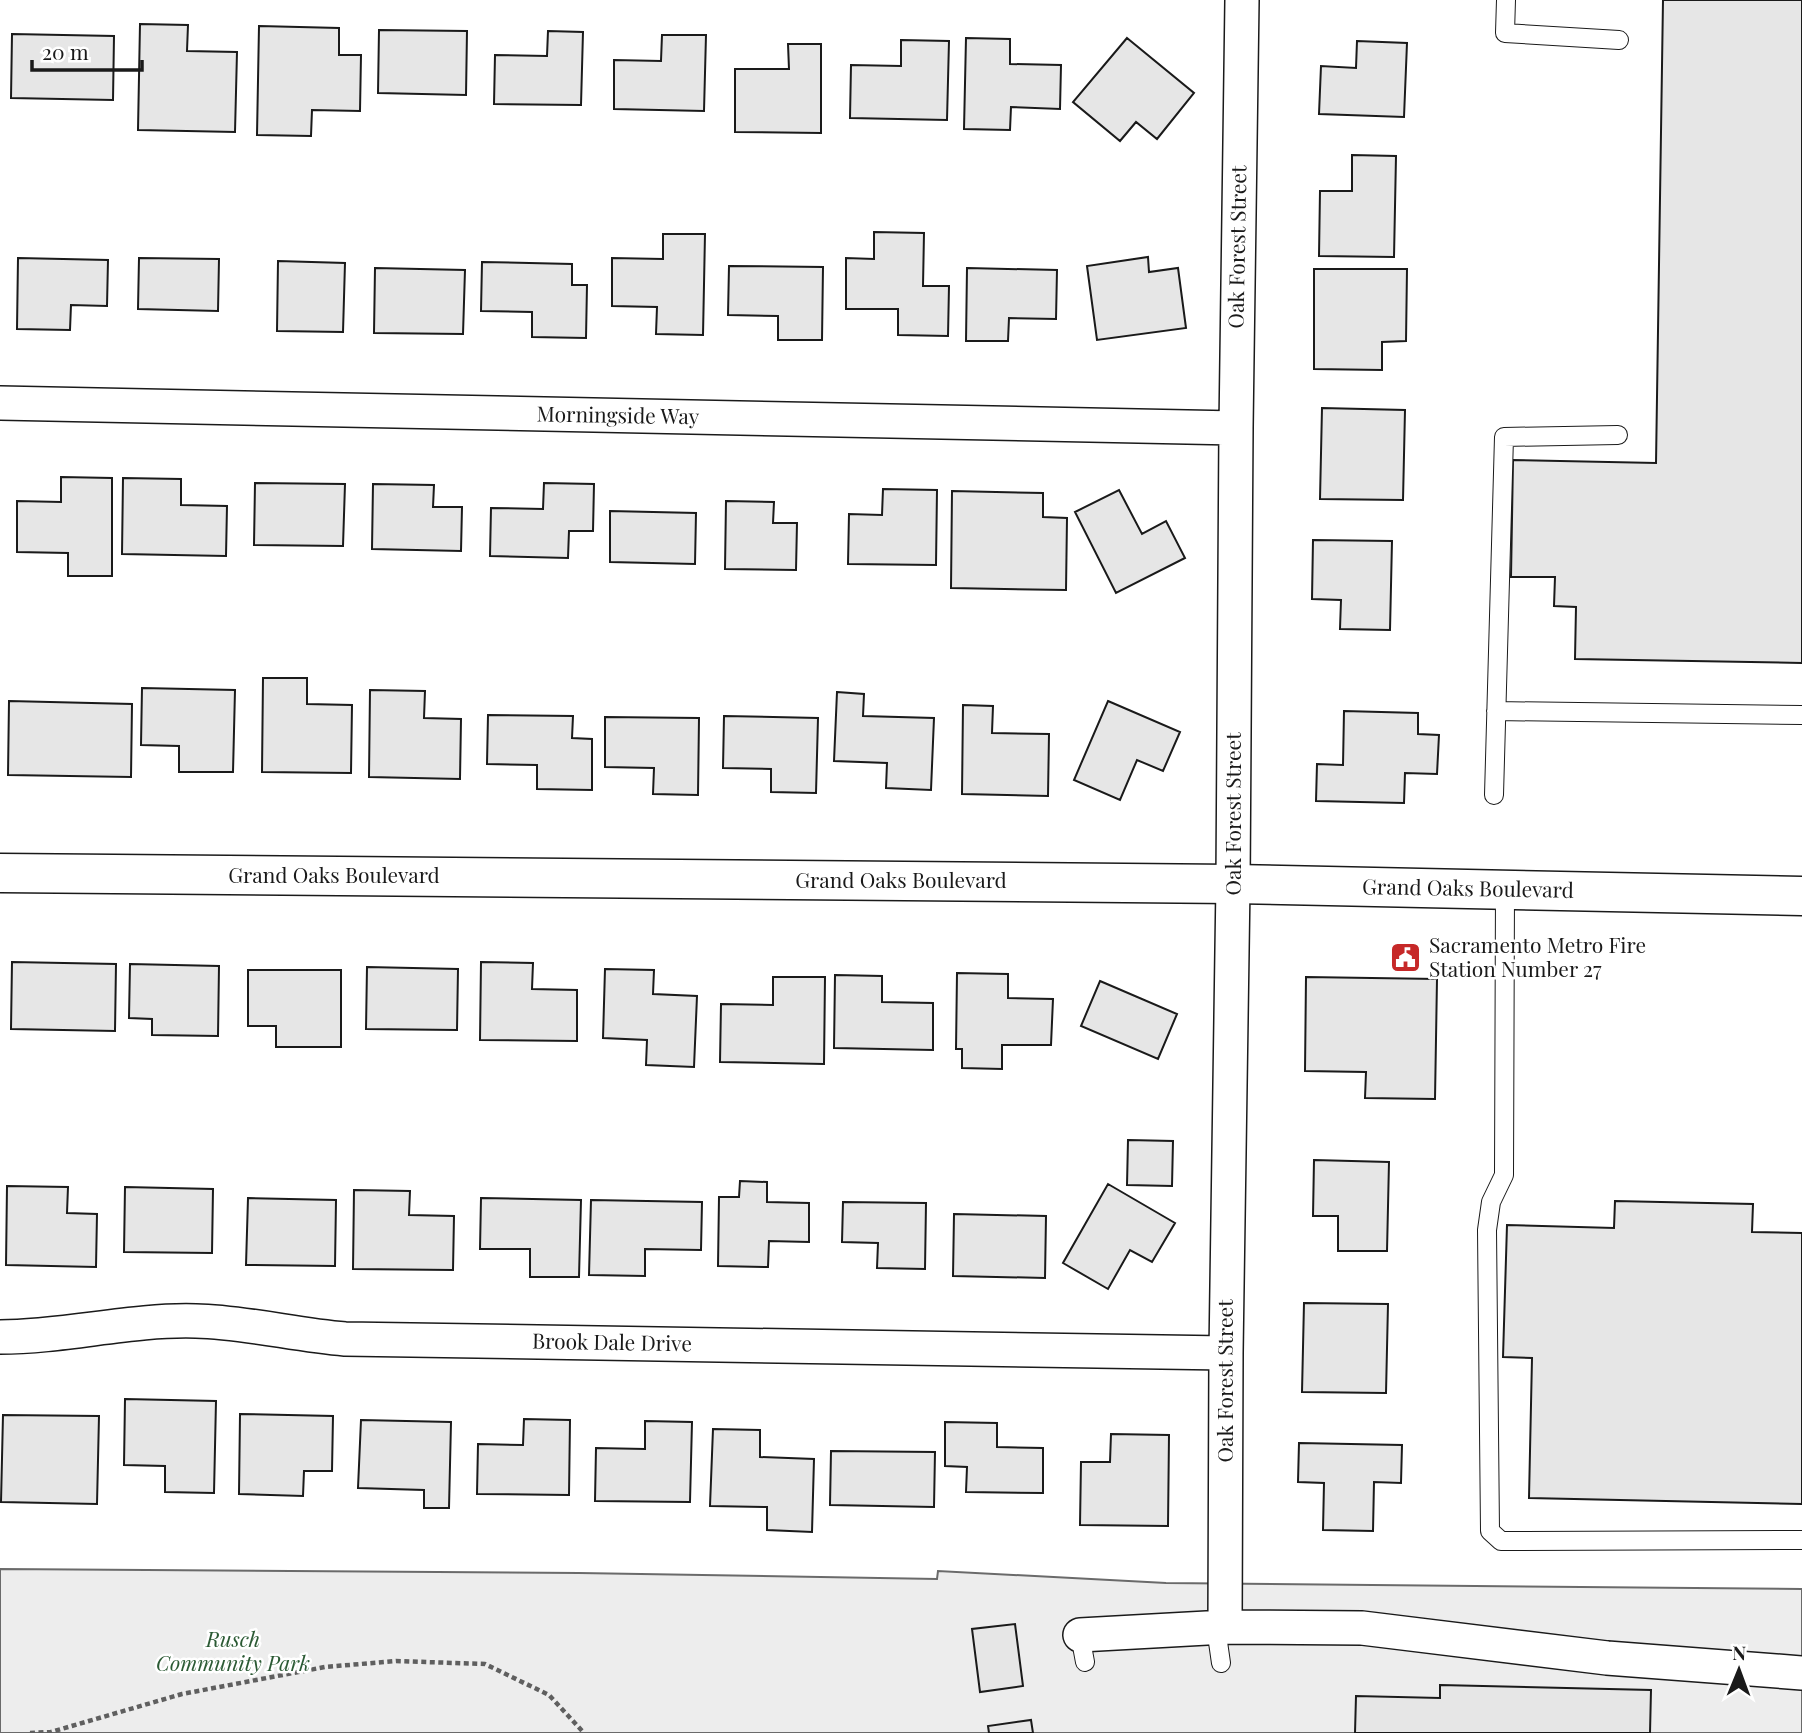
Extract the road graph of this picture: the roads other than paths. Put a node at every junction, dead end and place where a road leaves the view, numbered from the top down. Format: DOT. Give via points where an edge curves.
graph roads {
  1 [pos="1242,0"];
  2 [pos="1506,0"];
  3 [pos="1619,40"];
  4 [pos="0,403"];
  5 [pos="1236,428"];
  6 [pos="1618,435"];
  7 [pos="1496,711"];
  8 [pos="1802,715"];
  9 [pos="1494,795"];
  10 [pos="0,873"];
  11 [pos="1233,884"];
  12 [pos="1505,890"];
  13 [pos="1802,896"];
  14 [pos="0,1337"];
  15 [pos="1226,1353"];
  16 [pos="1802,1540"];
  17 [pos="1220,1628"];
  18 [pos="1082,1648"];
  19 [pos="1221,1663"];
  20 [pos="1802,1673"];
  1 -- 5 [label="street, Oak Forest Street"];
  2 -- 3 [label="lane" via="1505,33"];
  4 -- 5 [label="street, Morningside Way"];
  5 -- 11 [label="street, Oak Forest Street"];
  6 -- 7 [label="lane" via="1504,437"];
  7 -- 8 [label="lane"];
  7 -- 9 [label="lane"];
  10 -- 11 [label="street, Grand Oaks Boulevard"];
  11 -- 12 [label="street, Grand Oaks Boulevard"];
  11 -- 15 [label="street, Oak Forest Street"];
  12 -- 13 [label="street, Grand Oaks Boulevard"];
  12 -- 16 [label="lane" via="1504,1175 1491,1202 1487,1230 1490,1531 1501,1541"];
  14 -- 15 [label="street, Brook Dale Drive" via="195,1321 345,1339"];
  15 -- 17 [label="street, Oak Forest Street"];
  17 -- 18 [label="street"];
  17 -- 19 [label="lane"];
  17 -- 20 [label="street" via="1362,1628 1607,1658"];
}
